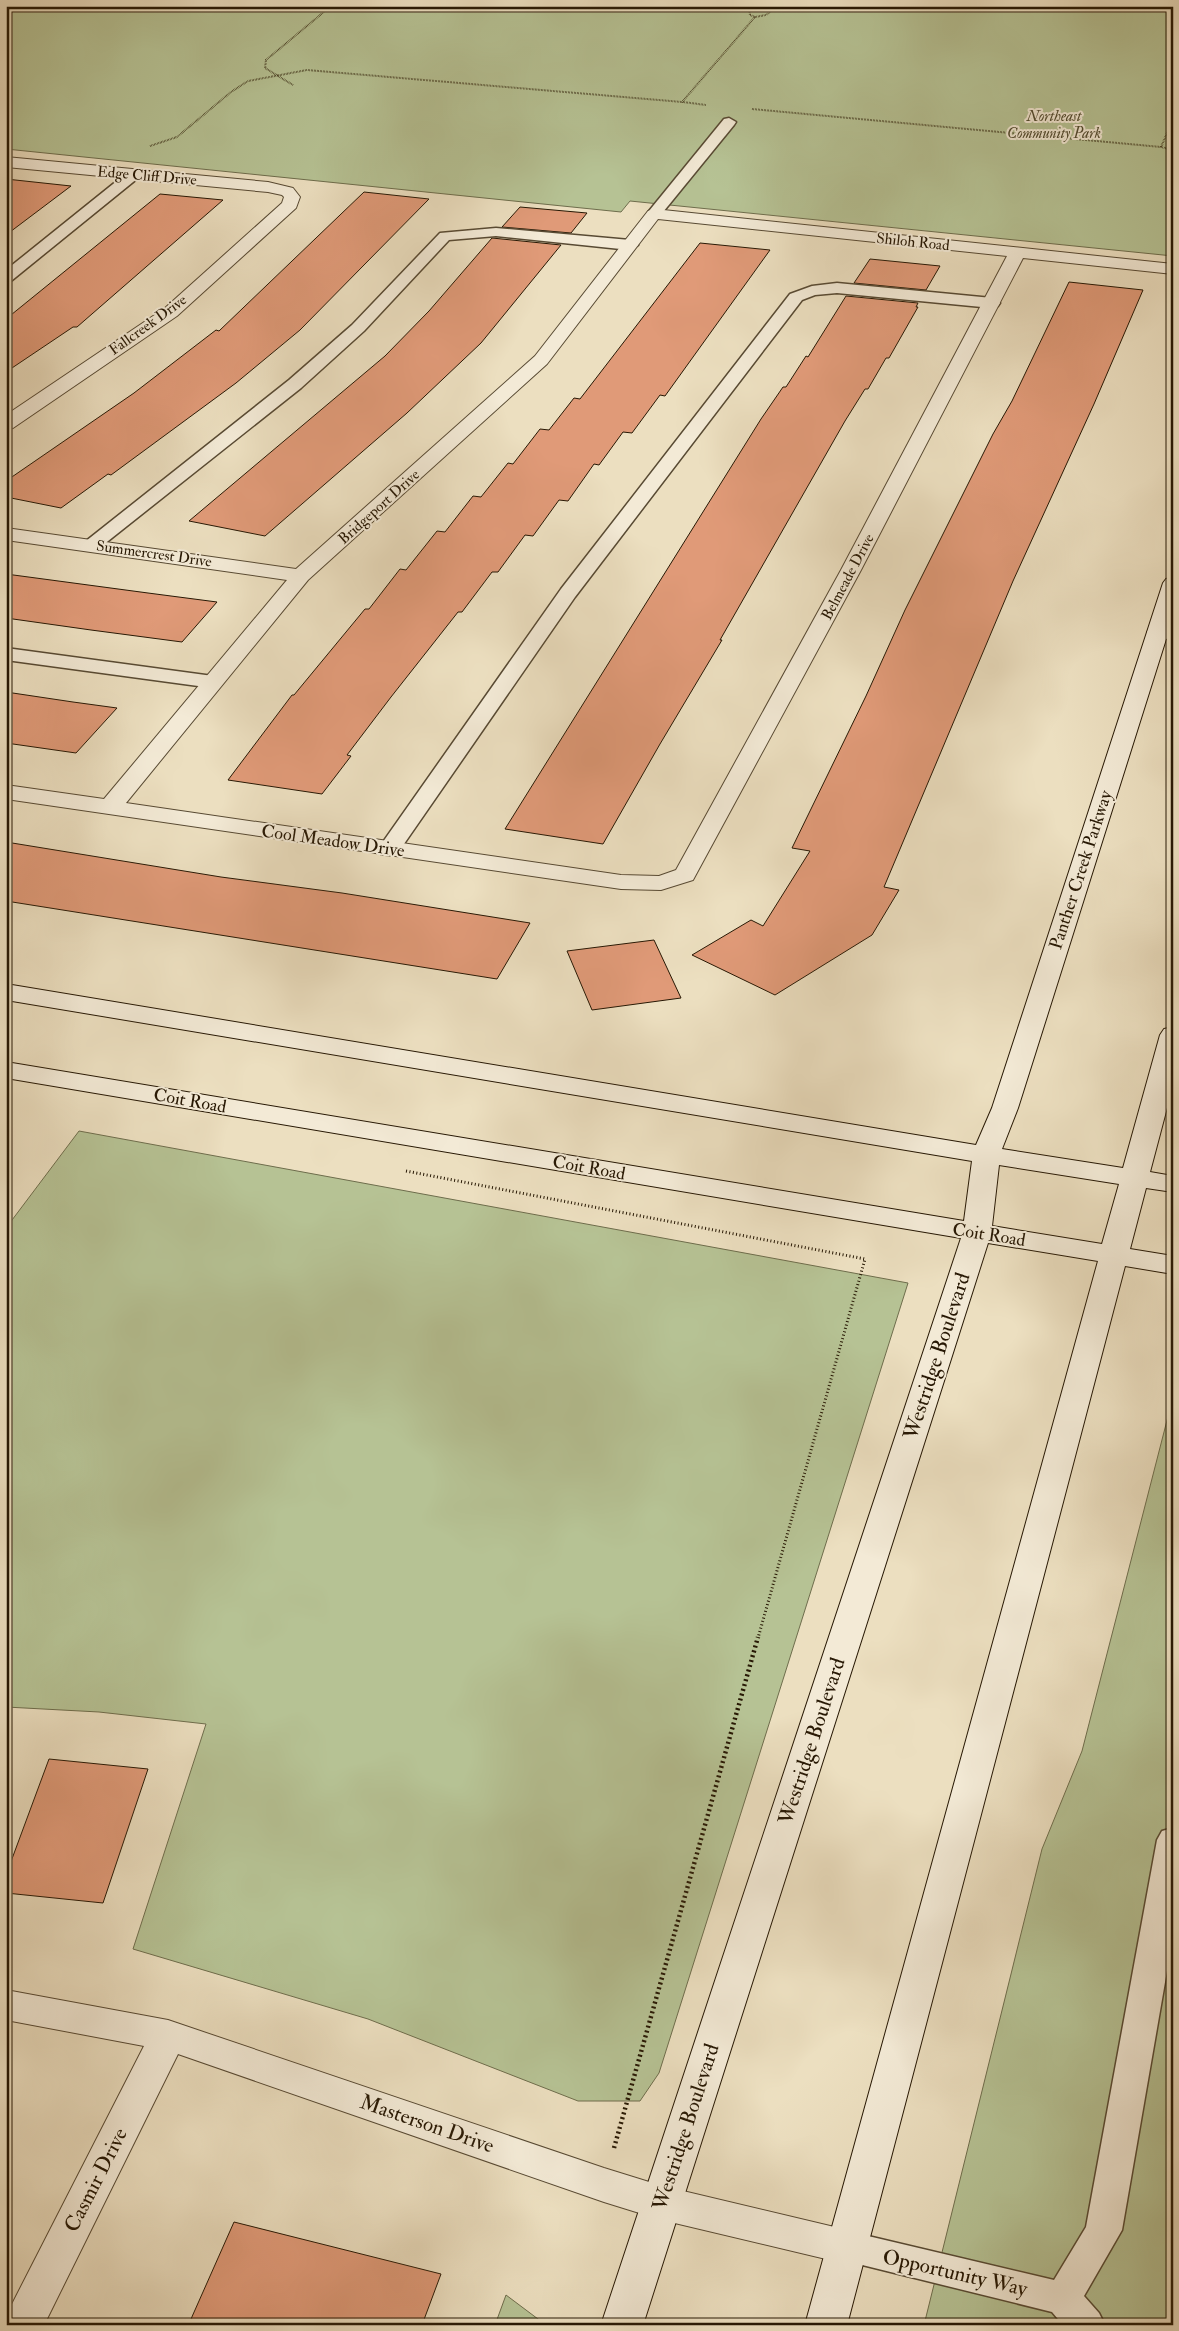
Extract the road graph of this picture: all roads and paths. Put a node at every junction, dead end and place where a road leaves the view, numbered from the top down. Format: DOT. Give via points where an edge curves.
graph roads {
  1 [pos="330,6"];
  2 [pos="757,6"];
  3 [pos="772,6"];
  4 [pos="755,17"];
  5 [pos="274,74"];
  6 [pos="293,85"];
  7 [pos="682,102"];
  8 [pos="711,105"];
  9 [pos="750,109"];
  10 [pos="1173,120"];
  11 [pos="729,122"];
  12 [pos="149,146"];
  13 [pos="1161,146"];
  14 [pos="1173,150"];
  15 [pos="6,162"];
  16 [pos="133,175"];
  17 [pos="287,191"];
  18 [pos="654,214"];
  19 [pos="630,245"];
  20 [pos="1017,253"];
  21 [pos="1173,269"];
  22 [pos="6,278"];
  23 [pos="992,303"];
  24 [pos="6,424"];
  25 [pos="6,534"];
  26 [pos="92,545"];
  27 [pos="302,576"];
  28 [pos="1171,595"];
  29 [pos="1165,633"];
  30 [pos="6,654"];
  31 [pos="213,682"];
  32 [pos="6,792"];
  33 [pos="110,807"];
  34 [pos="389,849"];
  35 [pos="661,883"];
  36 [pos="6,992"];
  37 [pos="1173,1035"];
  38 [pos="6,1070"];
  39 [pos="986,1155"];
  40 [pos="404,1170"];
  41 [pos="1135,1178"];
  42 [pos="1173,1184"];
  43 [pos="977,1234"];
  44 [pos="1113,1255"];
  45 [pos="1173,1266"];
  46 [pos="1173,1840"];
  47 [pos="1163,1953"];
  48 [pos="6,2005"];
  49 [pos="168,2035"];
  50 [pos="604,2185"];
  51 [pos="662,2203"];
  52 [pos="847,2247"];
  53 [pos="1075,2311"];
  54 [pos="23,2325"];
  55 [pos="622,2325"];
  56 [pos="826,2325"];
  1 -- 5 [label="path" via="266,60 265,68"];
  2 -- 4 [label="path" via="750,10 750,15"];
  3 -- 4 [label="path" via="776,8 772,13"];
  4 -- 7 [label="path"];
  5 -- 6 [label="path"];
  5 -- 7 [label="path" via="339,71"];
  5 -- 12 [label="path" via="248,81 177,137"];
  7 -- 8 [label="path"];
  9 -- 13 [label="path"];
  10 -- 13 [label="path"];
  11 -- 18 [label="lane"];
  13 -- 14 [label="path"];
  15 -- 16 [label="street, Edge Cliff Drive"];
  16 -- 17 [label="street, Edge Cliff Drive"];
  16 -- 22 [label="lane"];
  17 -- 24 [label="street, Fallcreek Drive" via="292,197 290,205 171,312"];
  18 -- 19 [label="street, Bridgeport Drive"];
  18 -- 20 [label="street, Shiloh Road"];
  19 -- 26 [label="lane" via="496,232 445,236 358,328 295,384"];
  19 -- 27 [label="street, Bridgeport Drive" via="541,360"];
  20 -- 21 [label="street, Shiloh Road"];
  20 -- 23 [label="street, Belmeade Drive"];
  23 -- 34 [label="lane" via="837,288 796,297 568,593"];
  23 -- 35 [label="street, Belmeade Drive" via="695,860 685,876"];
  25 -- 26 [label="street, Summercrest Drive"];
  26 -- 27 [label="street, Summercrest Drive"];
  27 -- 31 [label="street, Bridgeport Drive"];
  28 -- 29 [label="street, Panther Creek Parkway"];
  29 -- 39 [label="street, Panther Creek Parkway" via="1006,1108"];
  30 -- 31 [label="lane"];
  31 -- 33 [label="street, Bridgeport Drive"];
  32 -- 33 [label="street, Cool Meadow Drive"];
  33 -- 34 [label="street, Cool Meadow Drive"];
  34 -- 35 [label="street, Cool Meadow Drive" via="621,882"];
  36 -- 39 [label="street"];
  37 -- 41 [label="street"];
  38 -- 43 [label="street, Coit Road"];
  39 -- 41 [label="street"];
  39 -- 43 [label="street, Westridge Boulevard"];
  40 -- 50 [label="path" via="865,1259"];
  41 -- 42 [label="street"];
  41 -- 44 [label="street"];
  43 -- 44 [label="street, Coit Road"];
  43 -- 51 [label="street, Westridge Boulevard"];
  44 -- 45 [label="street, Coit Road"];
  44 -- 52 [label="street"];
  46 -- 47 [label="lane"];
  47 -- 53 [label="lane" via="1104,2230"];
  48 -- 49 [label="street, Masterson Drive"];
  49 -- 50 [label="street, Masterson Drive"];
  49 -- 54 [label="street, Casmir Drive"];
  50 -- 51 [label="street, Masterson Drive"];
  51 -- 52 [label="street, Masterson Drive"];
  51 -- 55 [label="street, Westridge Boulevard"];
  52 -- 53 [label="lane, Opportunity Way"];
  52 -- 56 [label="street"];
}
